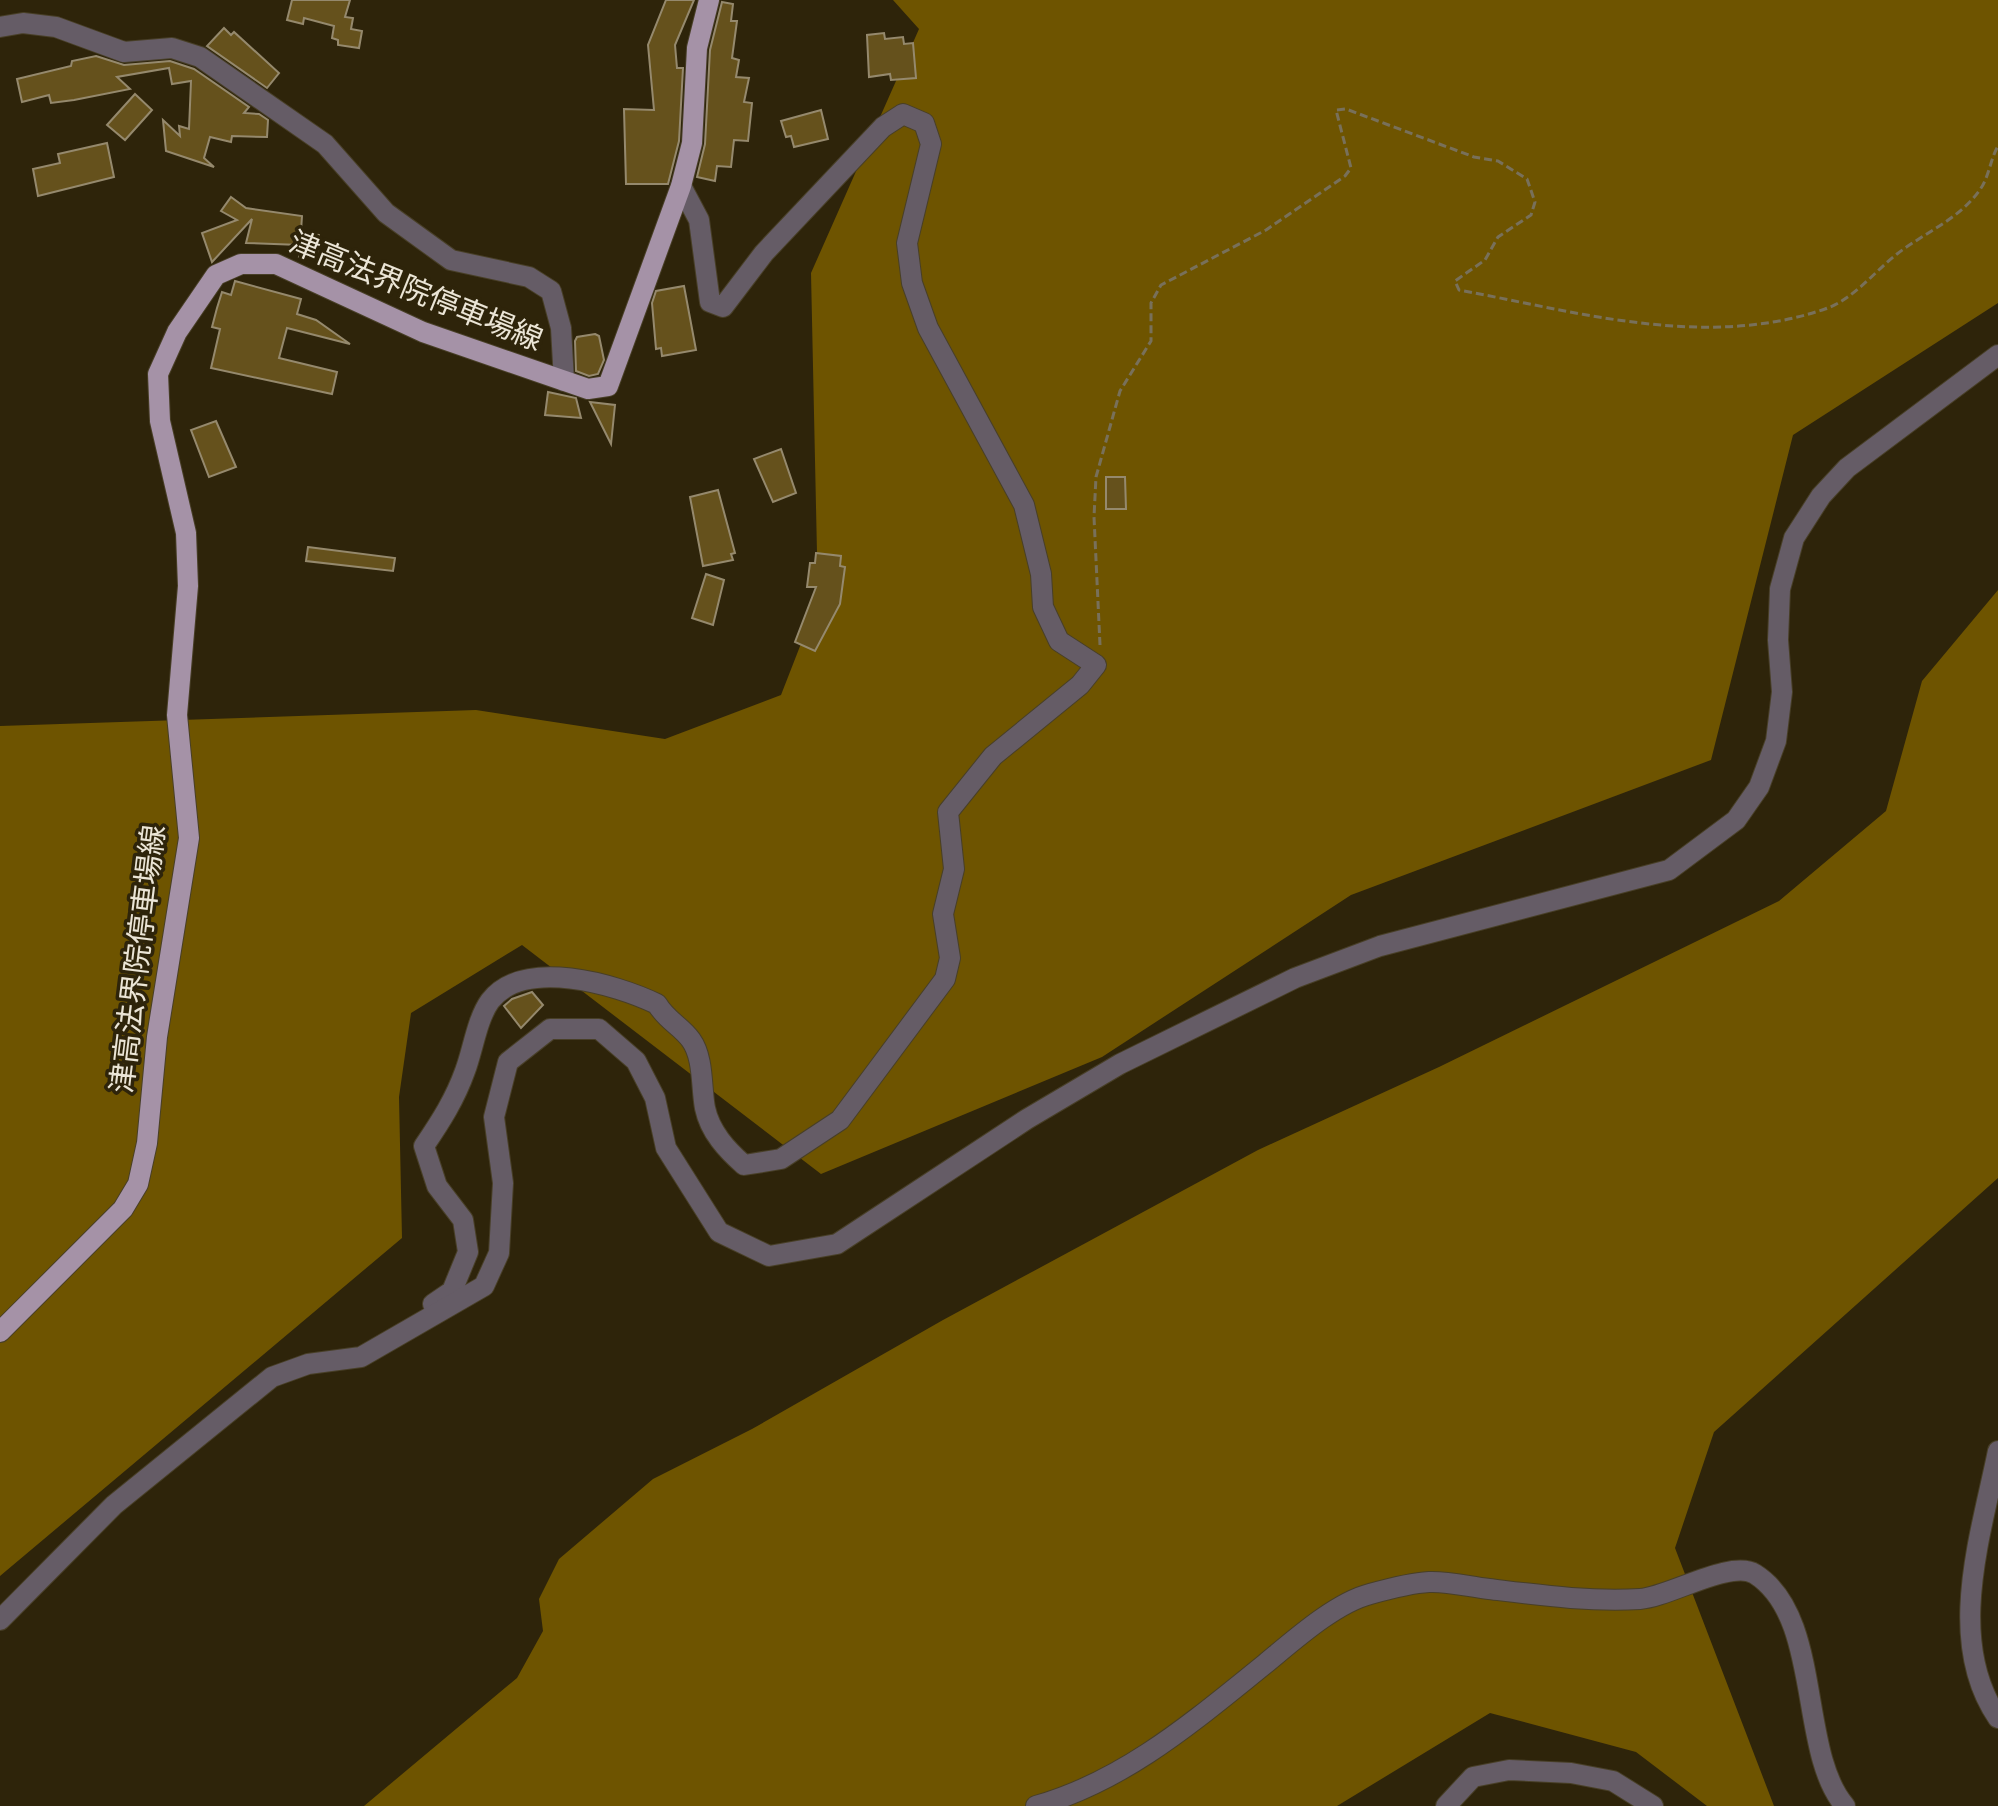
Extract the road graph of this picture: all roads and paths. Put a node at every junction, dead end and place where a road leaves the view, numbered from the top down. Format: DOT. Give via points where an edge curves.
graph roads {
  1 [pos="709,0"];
  2 [pos="0,27"];
  3 [pos="1998,146"];
  4 [pos="681,186"];
  5 [pos="1998,355"];
  6 [pos="564,381"];
  7 [pos="1096,665"];
  8 [pos="429,1319"];
  9 [pos="0,1332"];
  10 [pos="1998,1451"];
  11 [pos="0,1620"];
  12 [pos="1998,1718"];
  13 [pos="1036,1806"];
  14 [pos="1446,1806"];
  15 [pos="1653,1806"];
  16 [pos="1845,1806"];
  1 -- 4 [label="main road, 津高法界院停車場線" via="697,48 692,143"];
  2 -- 6 [label="street" via="56,27 124,52 172,48 200,57 325,144 386,213 451,260 529,277 551,291 561,328"];
  3 -- 7 [label="path" via="1980,190 1957,215 1923,233 1827,309 1684,329 1459,290 1455,281 1485,260 1498,237 1531,215 1535,202 1527,179 1498,161 1336,110 1351,168 1345,176 1266,230 1161,285 1151,303 1151,341 1120,391 1096,477 1101,637"];
  4 -- 6 [label="main road, 津高法界院停車場線" via="608,386 588,389"];
  4 -- 7 [label="street" via="699,220 710,302 723,307 764,253 883,127 903,114 924,123 931,144 907,243 912,283 928,328 1024,505 1039,560 1043,607 1059,641"];
  5 -- 8 [label="street" via="1847,468 1794,538 1780,589 1782,692 1776,741 1759,787 1736,820 1681,863 1650,877 1380,946 1295,978 1120,1064 837,1244 769,1256 719,1232 666,1148 655,1098 636,1061 599,1029 550,1029 508,1062 494,1117 503,1183 499,1253 484,1286"];
  6 -- 9 [label="main road, 津高法界院停車場線" via="423,332 276,264 241,264 216,275 177,332 158,374 160,421 186,533 188,586 177,715 189,838 157,1037 147,1143 138,1184 123,1209"];
  7 -- 8 [label="street" via="1080,685 993,756 948,812 954,869 943,914 950,958 945,979 840,1120 781,1159 744,1165 723,1146 705,1111 692,1041 657,1004 599,982 553,977 510,983 489,1003 449,1109 424,1146 437,1186 463,1220 468,1252 452,1291 432,1305"];
  8 -- 11 [label="street" via="361,1357 308,1364 272,1377 114,1505"];
  10 -- 12 [label="street" via="1971,1599 1972,1652 1985,1698"];
  13 -- 16 [label="street" via="1103,1780 1154,1751 1308,1629 1366,1594 1430,1582 1570,1598 1642,1599 1674,1593 1702,1578 1747,1571 1785,1606 1828,1776"];
  14 -- 15 [label="street" via="1473,1777 1509,1770 1613,1781"];
}
